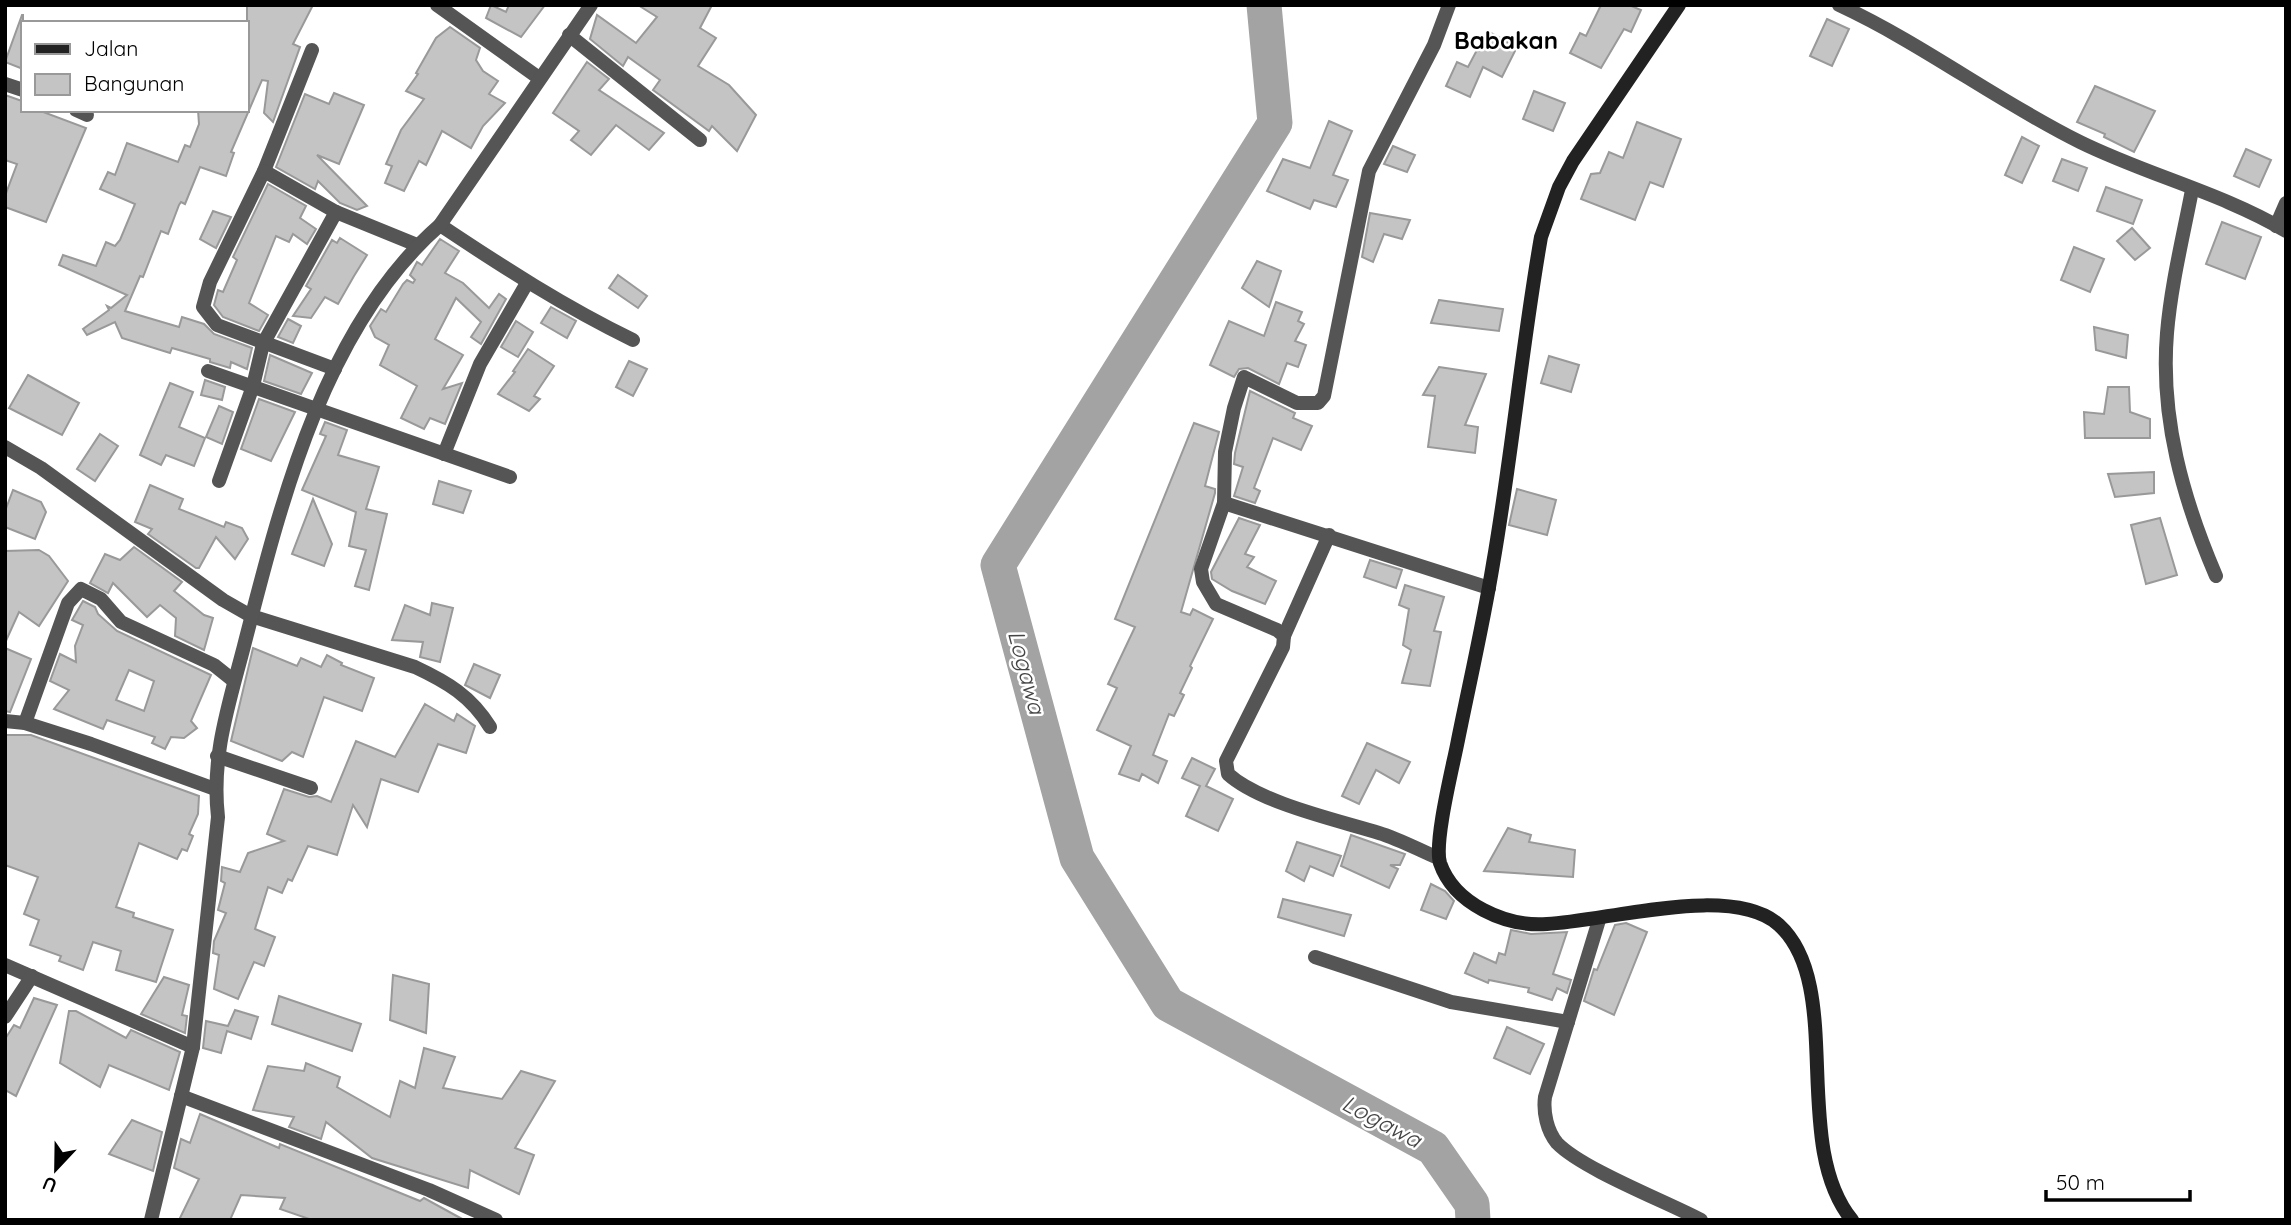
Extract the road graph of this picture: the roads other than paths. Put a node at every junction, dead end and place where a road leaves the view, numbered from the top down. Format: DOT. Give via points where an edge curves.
graph roads {
  1 [pos="437,5"];
  2 [pos="1449,5"];
  3 [pos="1679,5"];
  4 [pos="1839,5"];
  5 [pos="584,8"];
  6 [pos="569,35"];
  7 [pos="312,50"];
  8 [pos="539,78"];
  9 [pos="700,140"];
  10 [pos="264,171"];
  11 [pos="2192,190"];
  12 [pos="2286,203"];
  13 [pos="336,212"];
  14 [pos="440,225"];
  15 [pos="2281,228"];
  16 [pos="417,245"];
  17 [pos="527,283"];
  18 [pos="633,340"];
  19 [pos="263,344"];
  20 [pos="335,369"];
  21 [pos="208,371"];
  22 [pos="253,386"];
  23 [pos="316,408"];
  24 [pos="5,447"];
  25 [pos="444,454"];
  26 [pos="510,477"];
  27 [pos="219,481"];
  28 [pos="1224,503"];
  29 [pos="1329,535"];
  30 [pos="2216,576"];
  31 [pos="1489,588"];
  32 [pos="251,616"];
  33 [pos="1283,636"];
  34 [pos="234,681"];
  35 [pos="5,721"];
  36 [pos="25,723"];
  37 [pos="490,727"];
  38 [pos="217,756"];
  39 [pos="311,788"];
  40 [pos="215,789"];
  41 [pos="1438,858"];
  42 [pos="1599,920"];
  43 [pos="1315,957"];
  44 [pos="5,965"];
  45 [pos="32,976"];
  46 [pos="5,1017"];
  47 [pos="1568,1022"];
  48 [pos="192,1046"];
  49 [pos="181,1096"];
  50 [pos="152,1220"];
  51 [pos="496,1220"];
  52 [pos="1701,1220"];
  53 [pos="1852,1220"];
  1 -- 8 [label="street"];
  2 -- 28 [label="street" via="1434,45 1369,171 1324,396 1318,403 1297,403 1244,377 1225,453"];
  3 -- 31 [label="main road" via="1573,161 1541,237"];
  4 -- 11 [label="street" via="2077,141"];
  5 -- 6 [label="street"];
  6 -- 8 [label="street"];
  6 -- 9 [label="street"];
  7 -- 10 [label="street"];
  8 -- 14 [label="street"];
  10 -- 13 [label="street"];
  10 -- 19 [label="street" via="210,282 203,307 217,325"];
  11 -- 15 [label="street"];
  11 -- 30 [label="street" via="2171,303 2166,384 2176,460 2193,522"];
  12 -- 15 [label="street"];
  13 -- 16 [label="street"];
  13 -- 19 [label="street"];
  14 -- 16 [label="street"];
  14 -- 17 [label="street"];
  16 -- 20 [label="street" via="373,301"];
  17 -- 18 [label="street"];
  17 -- 25 [label="street" via="480,364"];
  19 -- 20 [label="street"];
  19 -- 22 [label="street"];
  20 -- 23 [label="street"];
  21 -- 22 [label="street"];
  22 -- 23 [label="street"];
  22 -- 27 [label="street"];
  23 -- 25 [label="street"];
  23 -- 32 [label="street"];
  24 -- 32 [label="street"];
  25 -- 26 [label="street"];
  28 -- 29 [label="street"];
  28 -- 33 [label="street" via="1201,569 1208,592 1216,604"];
  29 -- 31 [label="street"];
  29 -- 33 [label="street"];
  31 -- 41 [label="main road"];
  32 -- 34 [label="street"];
  32 -- 37 [label="street" via="415,667 463,693"];
  33 -- 41 [label="street" via="1283,647 1228,755 1228,774 1249,788"];
  34 -- 36 [label="street" via="214,666 121,622 101,599 81,589 68,603"];
  34 -- 38 [label="street"];
  35 -- 36 [label="street"];
  36 -- 40 [label="street"];
  38 -- 39 [label="street"];
  38 -- 40 [label="street"];
  40 -- 48 [label="street" via="219,817"];
  41 -- 42 [label="main road" via="1458,893 1499,916 1543,925"];
  42 -- 47 [label="street"];
  42 -- 53 [label="main road" via="1676,907 1732,905 1761,913 1793,941 1805,969 1813,1018 1824,1160"];
  43 -- 47 [label="street" via="1451,1002"];
  44 -- 45 [label="street"];
  45 -- 46 [label="street"];
  45 -- 48 [label="street"];
  47 -- 52 [label="street" via="1545,1097 1550,1133 1571,1154"];
  48 -- 49 [label="street"];
  49 -- 50 [label="street"];
  49 -- 51 [label="street" via="429,1189"];
}
